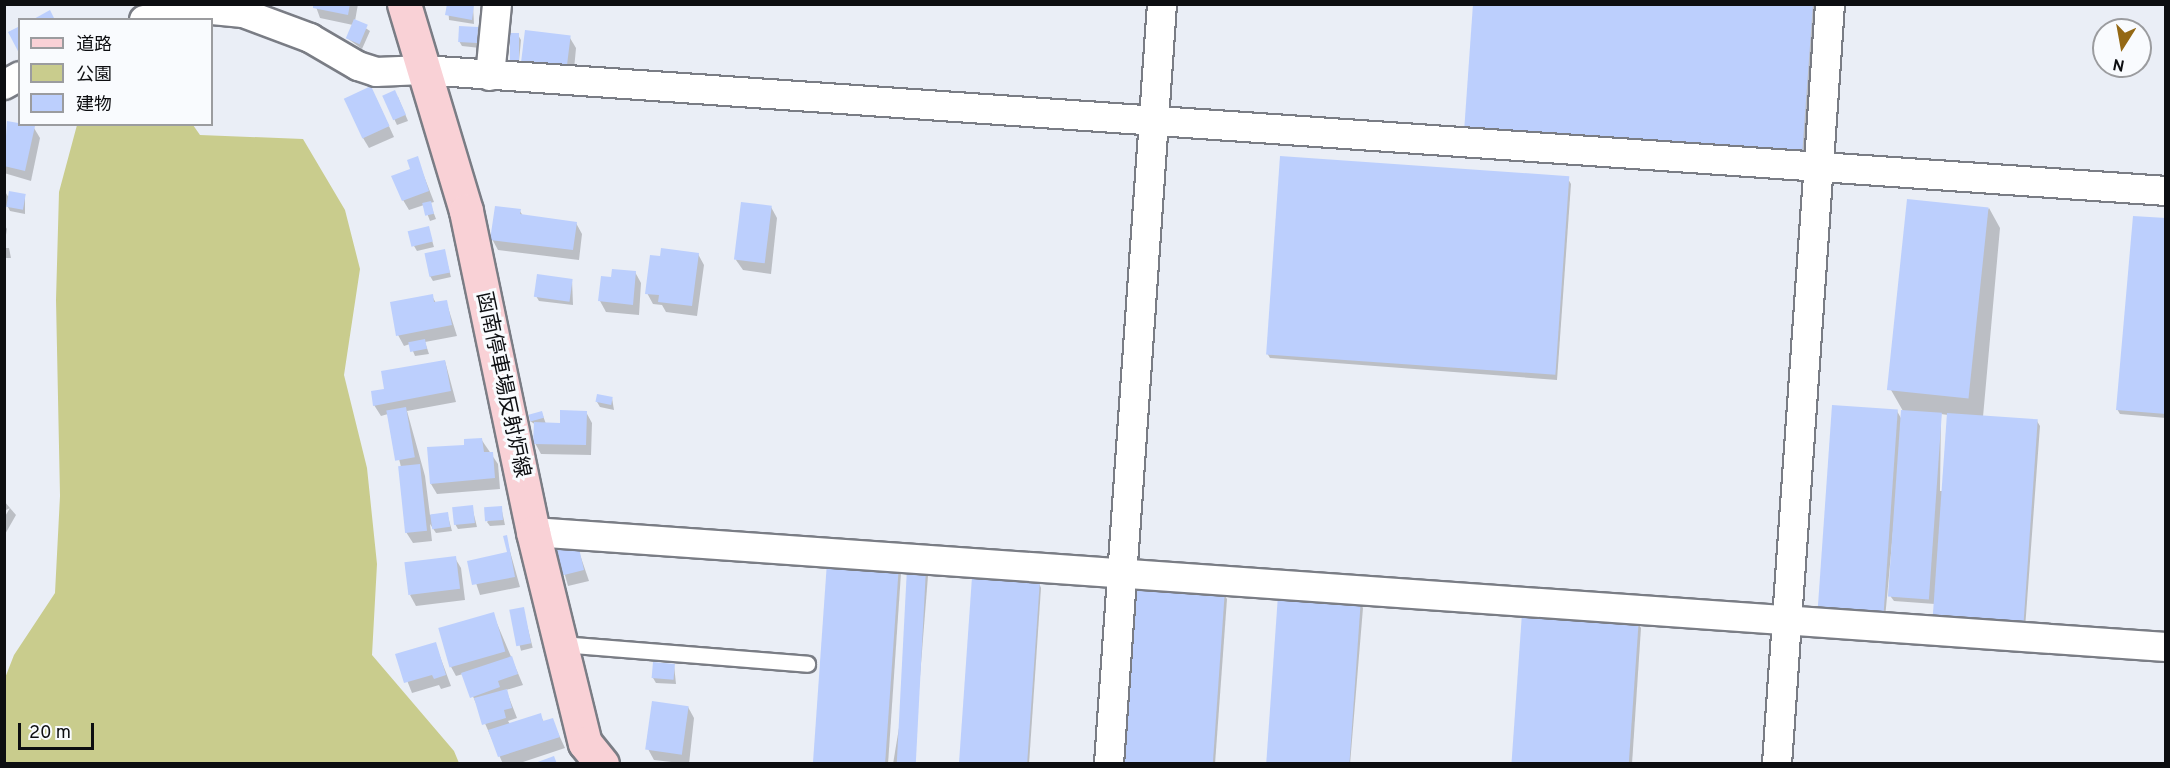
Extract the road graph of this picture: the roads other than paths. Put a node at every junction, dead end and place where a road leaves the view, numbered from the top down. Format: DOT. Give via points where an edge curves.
graph roads {
  1 [pos="404,4"];
  2 [pos="497,4"];
  3 [pos="1162,4"];
  4 [pos="1830,4"];
  5 [pos="155,18"];
  6 [pos="490,76"];
  7 [pos="18,77"];
  8 [pos="4,85"];
  9 [pos="428,85"];
  10 [pos="1154,121"];
  11 [pos="1819,166"];
  12 [pos="2166,191"];
  13 [pos="533,532"];
  14 [pos="1123,573"];
  15 [pos="1788,619"];
  16 [pos="561,644"];
  17 [pos="2166,647"];
  18 [pos="807,664"];
  19 [pos="591,757"];
  20 [pos="1109,764"];
  21 [pos="1777,764"];
  1 -- 9 [label="main road, 函南停車場反射炉線"];
  2 -- 6 [label="street"];
  3 -- 10 [label="street"];
  4 -- 11 [label="street"];
  5 -- 9 [label="street" via="202,9 243,13 310,38 366,69"];
  6 -- 9 [label="street"];
  6 -- 10 [label="street"];
  7 -- 8 [label="street"];
  9 -- 13 [label="main road, 函南停車場反射炉線" via="466,211"];
  10 -- 11 [label="street"];
  10 -- 14 [label="street"];
  11 -- 12 [label="street"];
  11 -- 15 [label="street"];
  13 -- 14 [label="street"];
  13 -- 16 [label="main road, 函南停車場反射炉線"];
  14 -- 15 [label="street"];
  14 -- 20 [label="street"];
  15 -- 17 [label="street"];
  15 -- 21 [label="street"];
  16 -- 18 [label="lane"];
  16 -- 19 [label="main road, 函南停車場反射炉線"];
}
